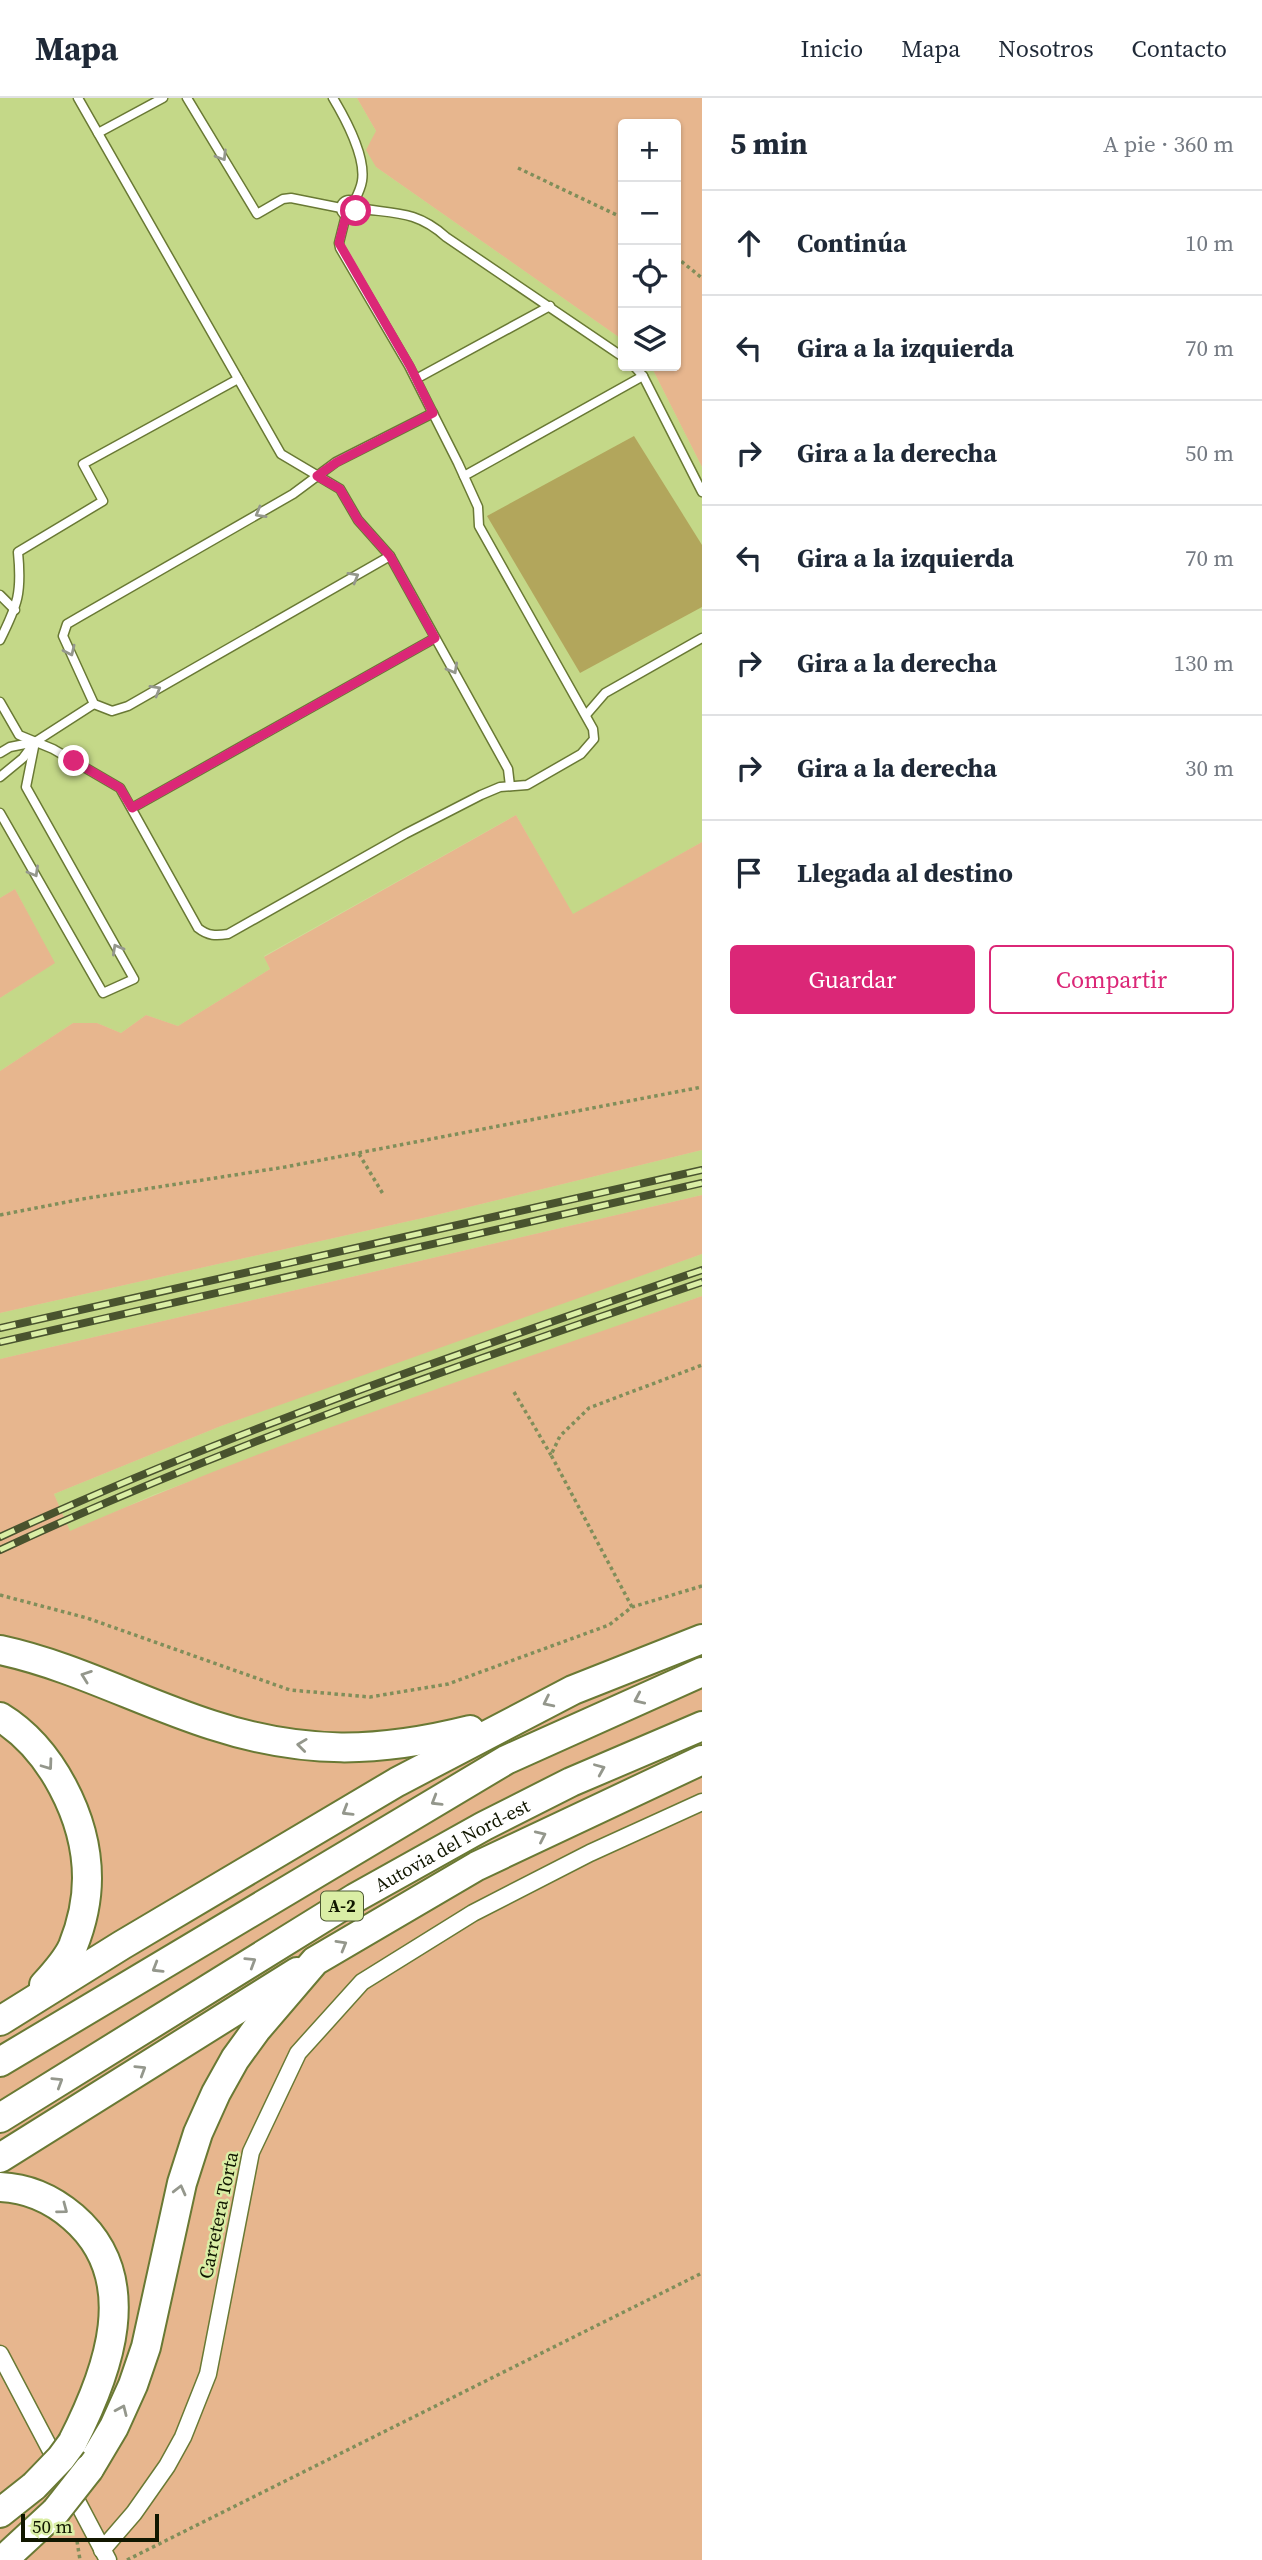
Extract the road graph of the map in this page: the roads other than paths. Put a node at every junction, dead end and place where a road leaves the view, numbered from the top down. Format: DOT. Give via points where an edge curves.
graph roads {
  1 [pos="78,98"];
  2 [pos="163,98"];
  3 [pos="187,98"];
  4 [pos="333,98"];
  5 [pos="98,133"];
  6 [pos="355,205"];
  7 [pos="343,211"];
  8 [pos="550,306"];
  9 [pos="618,354"];
  10 [pos="638,371"];
  11 [pos="643,376"];
  12 [pos="238,379"];
  13 [pos="416,379"];
  14 [pos="433,413"];
  15 [pos="317,476"];
  16 [pos="464,476"];
  17 [pos="702,492"];
  18 [pos="390,556"];
  19 [pos="0,595"];
  20 [pos="15,610"];
  21 [pos="435,638"];
  22 [pos="702,638"];
  23 [pos="0,640"];
  24 [pos="0,702"];
  25 [pos="94,704"];
  26 [pos="586,715"];
  27 [pos="35,742"];
  28 [pos="0,753"];
  29 [pos="0,777"];
  30 [pos="510,786"];
  31 [pos="132,808"];
  32 [pos="0,813"];
  33 [pos="702,1639"];
  34 [pos="0,1650"];
  35 [pos="702,1672"];
  36 [pos="0,1717"];
  37 [pos="514,1718"];
  38 [pos="702,1726"];
  39 [pos="702,1760"];
  40 [pos="702,1802"];
  41 [pos="315,1961"];
  42 [pos="31,2001"];
  43 [pos="0,2021"];
  44 [pos="0,2062"];
  45 [pos="0,2118"];
  46 [pos="0,2158"];
  47 [pos="0,2187"];
  48 [pos="0,2354"];
  49 [pos="0,2513"];
  50 [pos="102,2557"];
  51 [pos="3,2560"];
  1 -- 5 [label="lane"];
  2 -- 5 [label="lane"];
  3 -- 7 [label="lane, one-way" via="257,214 291,198"];
  4 -- 6 [label="lane" via="357,149 363,180"];
  5 -- 12 [label="lane"];
  6 -- 7 [label="lane" via="352,215"];
  6 -- 7 [label="lane" via="345,201"];
  6 -- 8 [label="lane" via="430,223"];
  7 -- 13 [label="lane" via="340,248"];
  8 -- 9 [label="lane"];
  8 -- 13 [label="lane"];
  10 -- 11 [label="lane"];
  11 -- 16 [label="lane"];
  11 -- 17 [label="lane"];
  12 -- 15 [label="lane" via="281,454"];
  12 -- 20 [label="lane" via="83,464 103,501 18,552 21,583"];
  13 -- 14 [label="lane"];
  14 -- 15 [label="lane"];
  14 -- 16 [label="lane"];
  15 -- 18 [label="lane" via="340,489 358,520"];
  15 -- 25 [label="lane, one-way" via="67,624 64,636"];
  16 -- 26 [label="lane" via="478,506 479,526"];
  18 -- 21 [label="lane"];
  25 -- 18 [label="lane, one-way" via="112,711 128,706"];
  19 -- 20 [label="lane"];
  20 -- 23 [label="lane"];
  21 -- 30 [label="lane, one-way" via="508,769"];
  21 -- 31 [label="lane"];
  22 -- 26 [label="lane" via="605,692"];
  24 -- 27 [label="lane" via="19,735"];
  25 -- 27 [label="lane"];
  26 -- 30 [label="lane" via="593,729 590,746 527,785"];
  27 -- 28 [label="lane"];
  27 -- 29 [label="lane"];
  27 -- 31 [label="lane" via="120,788"];
  32 -- 27 [label="lane, one-way" via="103,993 134,979 26,787"];
  30 -- 31 [label="lane" via="405,834 217,936 198,928"];
  33 -- 37 [label="highway, one-way" via="573,1689"];
  37 -- 34 [label="highway, one-way" via="392,1746 352,1749 292,1743 211,1725 56,1665"];
  35 -- 44 [label="highway, A-2, one-way" via="506,1759"];
  36 -- 42 [label="highway, one-way" via="30,1741 70,1802 87,1877 83,1913 72,1948"];
  37 -- 42 [label="highway, one-way" via="374,1795"];
  45 -- 38 [label="highway, Autovia del Nord-est / A-2, one-way" via="355,1898 472,1832 571,1782"];
  41 -- 39 [label="highway, one-way" via="477,1866"];
  40 -- 50 [label="street, Carretera Torta" via="473,1913 362,1982 298,2053 251,2152 208,2374 167,2466"];
  46 -- 41 [label="highway, one-way"];
  51 -- 41 [label="highway, one-way, bridge" via="56,2511 114,2427 142,2360 182,2183 198,2133 235,2059"];
  42 -- 43 [label="highway"];
  47 -- 49 [label="highway, one-way, bridge" via="60,2205 96,2240 111,2271 115,2310 93,2403 72,2443 34,2486"];
  48 -- 50 [label="street"];
}
